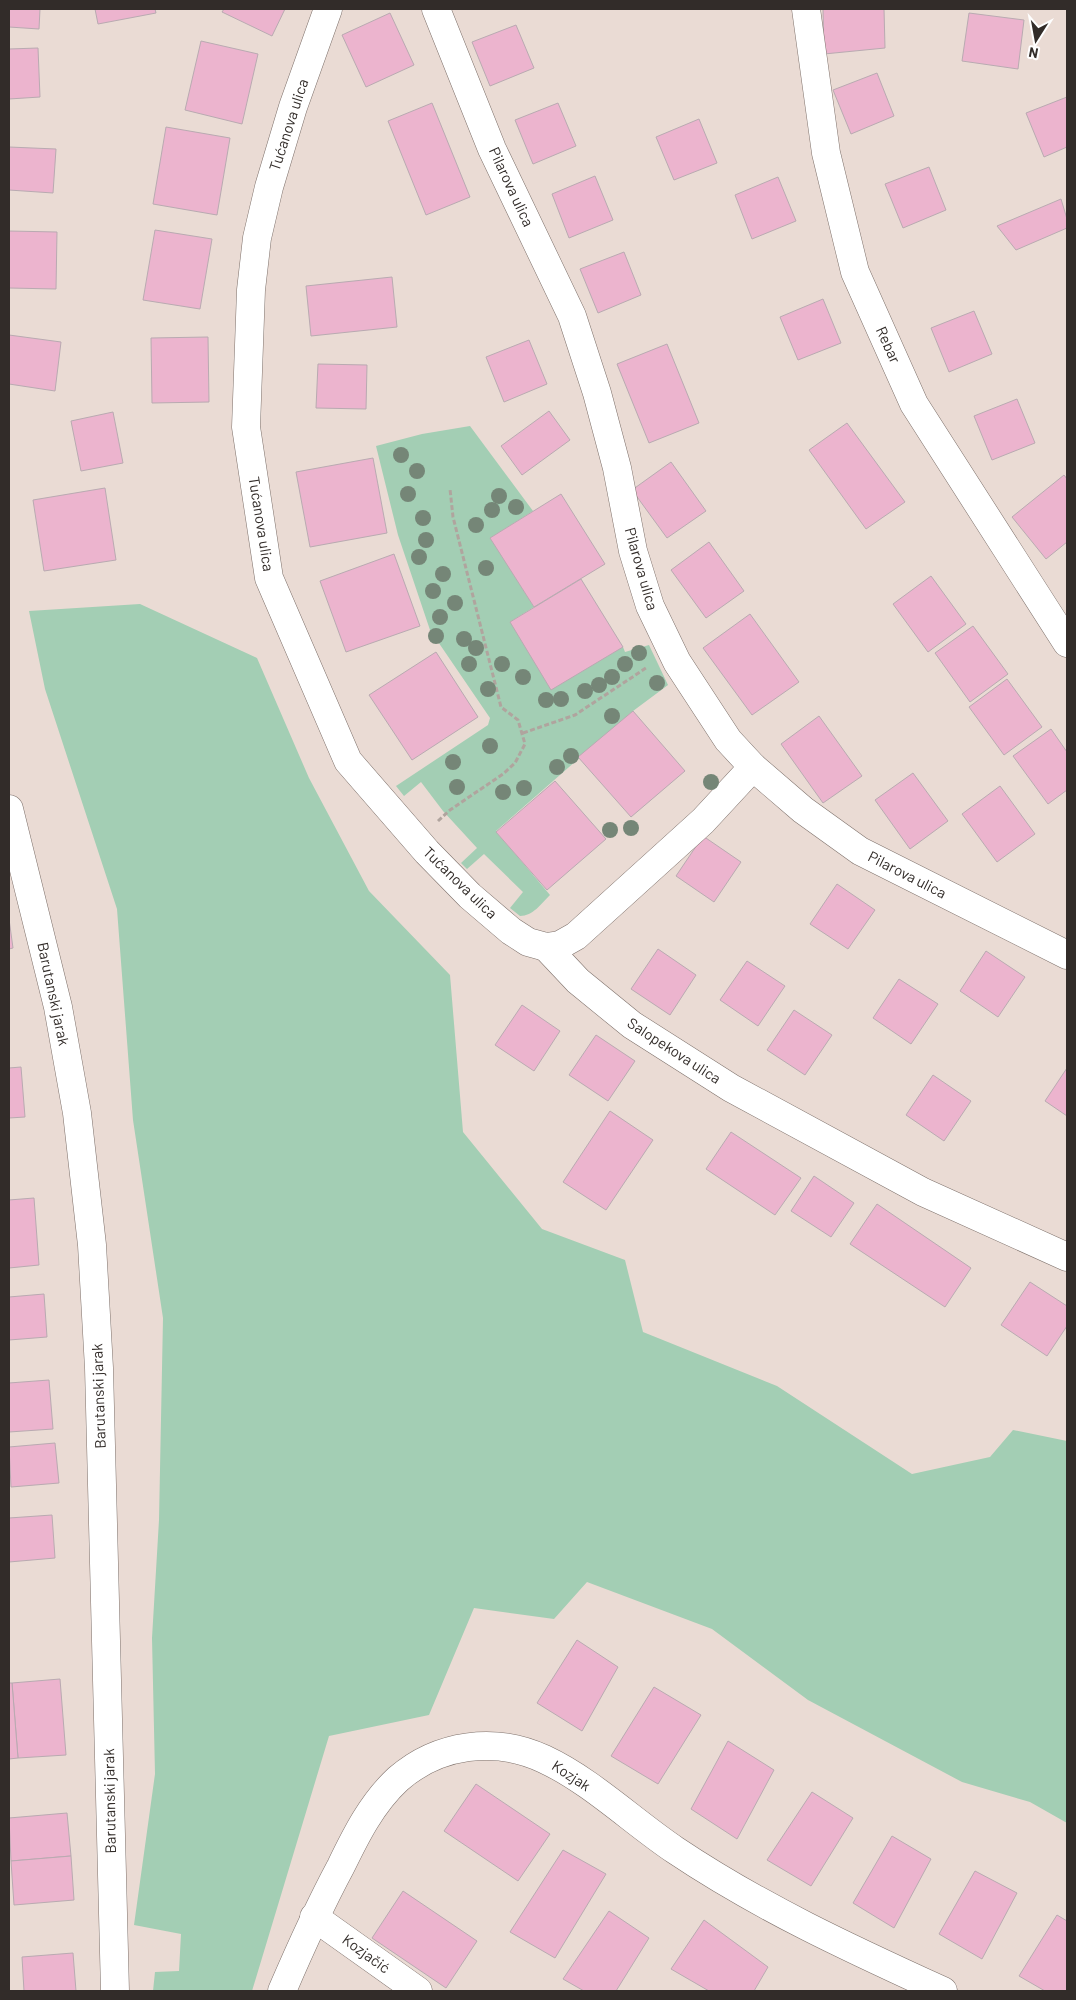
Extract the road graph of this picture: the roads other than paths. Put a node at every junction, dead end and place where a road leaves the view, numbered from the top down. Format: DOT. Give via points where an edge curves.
graph roads {
  1 [pos="328,9"];
  2 [pos="436,9"];
  3 [pos="806,9"];
  4 [pos="1067,642"];
  5 [pos="753,767"];
  6 [pos="9,809"];
  7 [pos="546,947"];
  8 [pos="1067,954"];
  9 [pos="1067,1257"];
  10 [pos="314,1917"];
  11 [pos="115,1991"];
  12 [pos="282,1991"];
  13 [pos="418,1991"];
  14 [pos="944,1991"];
  1 -- 7 [label="street, Tućanova ulica" via="269,186 257,238 251,290 246,427 269,578 348,761 470,896 528,942"];
  2 -- 5 [label="street, Pilarova ulica" via="492,149 572,316 597,393 617,468 633,551 650,606 682,670 728,740"];
  3 -- 4 [label="street, Rebar" via="826,153 855,272 914,404"];
  5 -- 7 [label="street" via="703,821 576,936 560,945"];
  5 -- 8 [label="street, Pilarova ulica" via="803,810 860,852"];
  6 -- 11 [label="street, Barutanski jarak" via="58,1007 77,1113 92,1245 99,1368"];
  7 -- 9 [label="street, Salopekova ulica" via="578,981 632,1026 730,1088 923,1192"];
  10 -- 12 [label="street, Kozjak"];
  10 -- 13 [label="street, Kozjačić"];
  10 -- 14 [label="street, Kozjak" via="363,1824 398,1779 413,1768 459,1748 494,1745 525,1751 559,1767 675,1850 762,1904 810,1930"];
}
